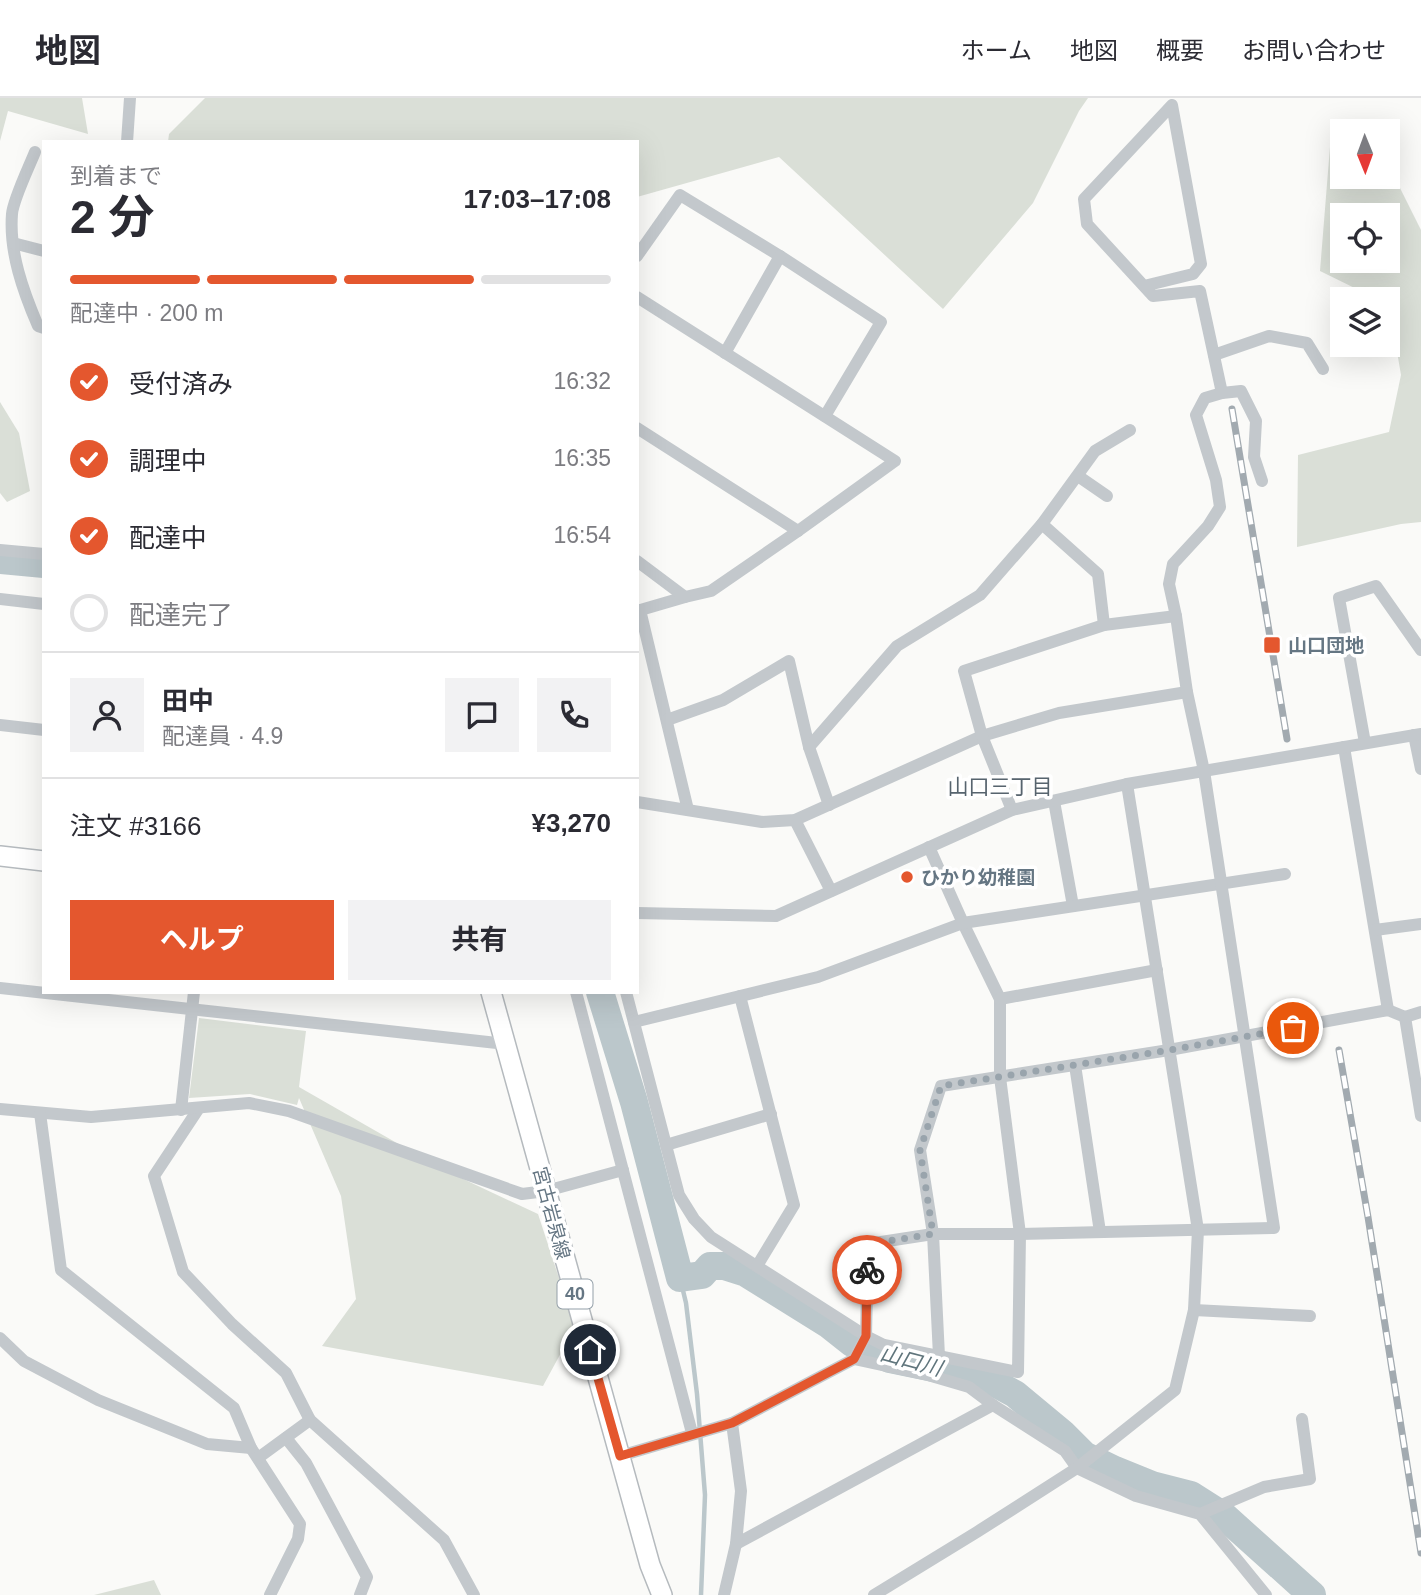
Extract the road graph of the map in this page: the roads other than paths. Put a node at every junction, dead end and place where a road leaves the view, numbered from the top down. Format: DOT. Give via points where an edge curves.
graph roads {
  1 [pos="130,98"];
  2 [pos="127,140"];
  3 [pos="35,152"];
  4 [pos="13,243"];
  5 [pos="42,250"];
  6 [pos="639,253"];
  7 [pos="780,256"];
  8 [pos="1144,286"];
  9 [pos="639,298"];
  10 [pos="42,327"];
  11 [pos="725,353"];
  12 [pos="1214,355"];
  13 [pos="1323,369"];
  14 [pos="1222,393"];
  15 [pos="825,416"];
  16 [pos="639,429"];
  17 [pos="1130,430"];
  18 [pos="1078,475"];
  19 [pos="1262,481"];
  20 [pos="1107,496"];
  21 [pos="1042,524"];
  22 [pos="799,531"];
  23 [pos="0,550"];
  24 [pos="42,554"];
  25 [pos="639,562"];
  26 [pos="685,597"];
  27 [pos="0,598"];
  28 [pos="42,604"];
  29 [pos="639,610"];
  30 [pos="1176,616"];
  31 [pos="1104,625"];
  32 [pos="1421,650"];
  33 [pos="1187,692"];
  34 [pos="667,720"];
  35 [pos="0,725"];
  36 [pos="42,730"];
  37 [pos="1418,735"];
  38 [pos="982,736"];
  39 [pos="1365,743"];
  40 [pos="809,747"];
  41 [pos="1344,747"];
  42 [pos="1421,769"];
  43 [pos="1204,771"];
  44 [pos="1127,784"];
  45 [pos="1054,801"];
  46 [pos="639,802"];
  47 [pos="829,805"];
  48 [pos="688,810"];
  49 [pos="1012,810"];
  50 [pos="795,820"];
  51 [pos="929,847"];
  52 [pos="0,856"];
  53 [pos="42,861"];
  54 [pos="1285,874"];
  55 [pos="1221,883"];
  56 [pos="831,891"];
  57 [pos="1145,895"];
  58 [pos="1073,906"];
  59 [pos="639,913"];
  60 [pos="963,923"];
  61 [pos="1421,924"];
  62 [pos="1375,930"];
  63 [pos="1157,970"];
  64 [pos="0,988"];
  65 [pos="42,993"];
  66 [pos="52,994"];
  67 [pos="194,994"];
  68 [pos="492,994"];
  69 [pos="577,994"];
  70 [pos="627,994"];
  71 [pos="740,996"];
  72 [pos="1000,999"];
  73 [pos="192,1010"];
  74 [pos="1388,1010"];
  75 [pos="1421,1012"];
  76 [pos="1405,1017"];
  77 [pos="634,1022"];
  78 [pos="1245,1036"];
  79 [pos="506,1044"];
  80 [pos="1170,1050"];
  81 [pos="1075,1065"];
  82 [pos="1000,1077"];
  83 [pos="1419,1089"];
  84 [pos="198,1108"];
  85 [pos="0,1109"];
  86 [pos="181,1110"];
  87 [pos="40,1114"];
  88 [pos="771,1114"];
  89 [pos="1421,1116"];
  90 [pos="666,1146"];
  91 [pos="623,1170"];
  92 [pos="546,1191"];
  93 [pos="1198,1230"];
  94 [pos="1100,1232"];
  95 [pos="933,1234"];
  96 [pos="1020,1234"];
  97 [pos="757,1266"];
  98 [pos="1194,1310"];
  99 [pos="1310,1316"];
  100 [pos="866,1336"];
  101 [pos="0,1338"];
  102 [pos="939,1356"];
  103 [pos="854,1359"];
  104 [pos="993,1405"];
  105 [pos="1302,1419"];
  106 [pos="310,1420"];
  107 [pos="732,1423"];
  108 [pos="692,1433"];
  109 [pos="286,1438"];
  110 [pos="255,1453"];
  111 [pos="620,1456"];
  112 [pos="1077,1468"];
  113 [pos="1200,1514"];
  114 [pos="736,1544"];
  115 [pos="271,1595"];
  116 [pos="360,1595"];
  117 [pos="474,1595"];
  118 [pos="662,1595"];
  119 [pos="724,1595"];
  120 [pos="874,1595"];
  121 [pos="1266,1595"];
  1 -- 2 [label="street"];
  3 -- 4 [label="street" via="12,212"];
  4 -- 5 [label="street"];
  4 -- 10 [label="street" via="23,289"];
  6 -- 7 [label="street" via="680,195"];
  7 -- 11 [label="street"];
  7 -- 15 [label="street" via="881,322"];
  8 -- 8 [label="street" via="1087,224 1084,200 1172,105 1201,264 1193,274"];
  8 -- 12 [label="street" via="1153,296 1200,292"];
  9 -- 11 [label="street"];
  11 -- 15 [label="street"];
  12 -- 13 [label="street" via="1269,336 1307,343"];
  12 -- 14 [label="street"];
  14 -- 19 [label="street" via="1241,391 1256,421 1254,457"];
  14 -- 30 [label="street" via="1205,398 1196,415 1220,507 1173,564 1169,584"];
  15 -- 22 [label="street" via="895,461"];
  16 -- 22 [label="street"];
  17 -- 18 [label="street" via="1095,451"];
  18 -- 20 [label="street"];
  18 -- 21 [label="street"];
  21 -- 31 [label="street" via="1098,574"];
  21 -- 40 [label="street" via="980,595 897,646"];
  22 -- 26 [label="street" via="711,591"];
  23 -- 24 [label="street"];
  25 -- 26 [label="street"];
  26 -- 29 [label="street"];
  27 -- 28 [label="street"];
  29 -- 34 [label="street"];
  30 -- 31 [label="street"];
  30 -- 33 [label="street"];
  31 -- 38 [label="street" via="964,671"];
  32 -- 39 [label="street" via="1376,586 1339,598"];
  33 -- 38 [label="street" via="1059,713"];
  33 -- 43 [label="street"];
  34 -- 40 [label="street" via="723,700 789,661"];
  34 -- 48 [label="street"];
  35 -- 36 [label="street"];
  37 -- 39 [label="street"];
  37 -- 42 [label="street"];
  38 -- 47 [label="street"];
  38 -- 49 [label="street"];
  39 -- 41 [label="street"];
  40 -- 47 [label="street"];
  41 -- 43 [label="street"];
  41 -- 62 [label="street"];
  43 -- 44 [label="street"];
  43 -- 55 [label="street"];
  44 -- 45 [label="street"];
  44 -- 57 [label="street"];
  45 -- 49 [label="street"];
  45 -- 58 [label="street"];
  46 -- 48 [label="street"];
  47 -- 50 [label="street"];
  48 -- 50 [label="street" via="762,822"];
  49 -- 51 [label="street"];
  50 -- 56 [label="street"];
  51 -- 56 [label="street"];
  51 -- 60 [label="street"];
  52 -- 53 [label="main road"];
  54 -- 55 [label="street"];
  55 -- 57 [label="street"];
  55 -- 78 [label="street"];
  56 -- 59 [label="street" via="776,916"];
  57 -- 58 [label="street"];
  57 -- 63 [label="street"];
  58 -- 60 [label="street"];
  60 -- 71 [label="street" via="818,977"];
  60 -- 72 [label="street"];
  61 -- 62 [label="street"];
  62 -- 74 [label="street"];
  63 -- 72 [label="street"];
  63 -- 80 [label="street"];
  64 -- 65 [label="street"];
  66 -- 73 [label="street"];
  67 -- 73 [label="street"];
  68 -- 79 [label="main road, 宮古岩泉線 / 40"];
  69 -- 91 [label="street"];
  70 -- 77 [label="street"];
  71 -- 77 [label="street"];
  71 -- 88 [label="street"];
  72 -- 82 [label="street"];
  73 -- 79 [label="street"];
  73 -- 86 [label="street"];
  74 -- 76 [label="street"];
  74 -- 78 [label="street"];
  75 -- 76 [label="street"];
  76 -- 83 [label="street"];
  77 -- 90 [label="street"];
  78 -- 80 [label="street"];
  78 -- 93 [label="street" via="1274,1228"];
  79 -- 92 [label="main road, 宮古岩泉線 / 40"];
  80 -- 81 [label="street"];
  80 -- 93 [label="street"];
  81 -- 82 [label="street"];
  81 -- 94 [label="street"];
  82 -- 95 [label="street" via="941,1086 920,1150"];
  82 -- 96 [label="street"];
  83 -- 89 [label="street"];
  84 -- 86 [label="street"];
  84 -- 92 [label="street" via="250,1103 289,1111 522,1194"];
  84 -- 106 [label="street" via="154,1175 183,1272 286,1373"];
  85 -- 87 [label="street"];
  86 -- 87 [label="street" via="91,1117"];
  87 -- 110 [label="street" via="61,1270 234,1408"];
  88 -- 90 [label="street"];
  88 -- 97 [label="street" via="794,1205"];
  90 -- 97 [label="street" via="679,1195 694,1219 711,1237"];
  91 -- 92 [label="street"];
  91 -- 108 [label="street"];
  92 -- 111 [label="main road, 宮古岩泉線 / 40"];
  93 -- 94 [label="street"];
  93 -- 98 [label="street"];
  94 -- 96 [label="street"];
  95 -- 96 [label="street"];
  95 -- 100 [label="street" via="868,1244"];
  95 -- 102 [label="street"];
  96 -- 102 [label="street" via="1018,1372"];
  97 -- 100 [label="street"];
  98 -- 99 [label="street"];
  98 -- 112 [label="street" via="1175,1390"];
  100 -- 102 [label="street" via="884,1345"];
  100 -- 103 [label="street"];
  101 -- 110 [label="street" via="24,1362 98,1400 207,1444"];
  103 -- 104 [label="street" via="969,1387"];
  103 -- 107 [label="street"];
  104 -- 112 [label="street" via="1065,1451"];
  104 -- 114 [label="street"];
  105 -- 113 [label="street" via="1311,1479 1264,1487"];
  106 -- 109 [label="street"];
  106 -- 117 [label="street" via="444,1540"];
  107 -- 108 [label="street"];
  107 -- 114 [label="street" via="741,1491"];
  108 -- 111 [label="street"];
  109 -- 110 [label="street"];
  109 -- 116 [label="street" via="306,1463 367,1577"];
  110 -- 115 [label="street" via="300,1524 298,1539"];
  111 -- 118 [label="main road, 宮古岩泉線 / 40"];
  112 -- 113 [label="street" via="1136,1496"];
  112 -- 120 [label="street"];
  113 -- 121 [label="street"];
  114 -- 119 [label="street"];
}
